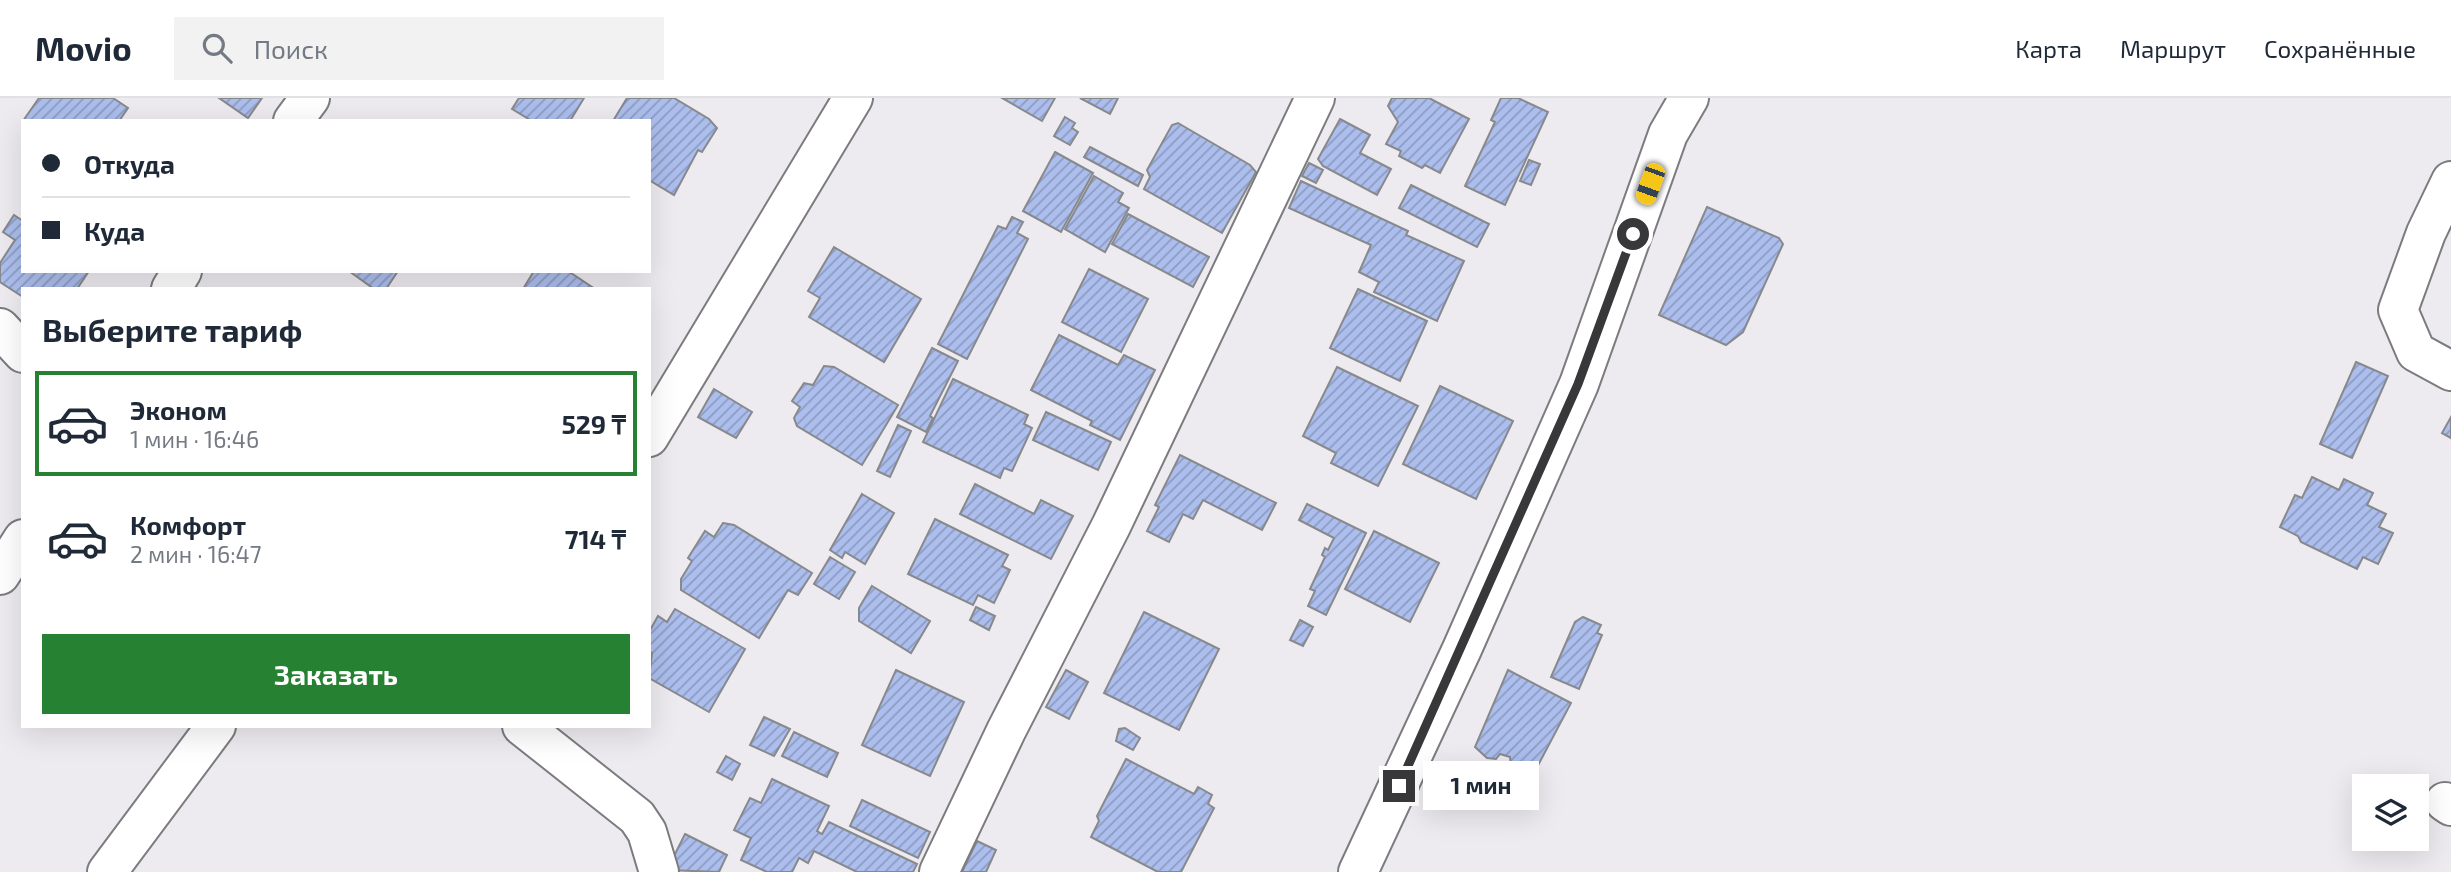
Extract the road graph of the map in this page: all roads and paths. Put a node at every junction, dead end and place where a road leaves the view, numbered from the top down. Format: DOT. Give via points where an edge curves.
graph roads {
  1 [pos="310,98"];
  2 [pos="853,98"];
  3 [pos="1315,98"];
  4 [pos="1689,98"];
  5 [pos="1672,116"];
  6 [pos="294,119"];
  7 [pos="2451,181"];
  8 [pos="0,328"];
  9 [pos="21,351"];
  10 [pos="2451,371"];
  11 [pos="651,434"];
  12 [pos="21,542"];
  13 [pos="0,575"];
  14 [pos="215,728"];
  15 [pos="525,728"];
  16 [pos="107,872"];
  17 [pos="659,872"];
  18 [pos="939,872"];
  19 [pos="1358,872"];
  1 -- 6 [label="street"];
  2 -- 11 [label="street"];
  3 -- 18 [label="street" via="1111,526"];
  4 -- 5 [label="street"];
  5 -- 19 [label="street" via="1578,384"];
  7 -- 10 [label="street" via="2398,310 2416,352"];
  8 -- 9 [label="street"];
  12 -- 13 [label="street"];
  14 -- 16 [label="street"];
  15 -- 17 [label="street" via="637,817 647,832"];
}
